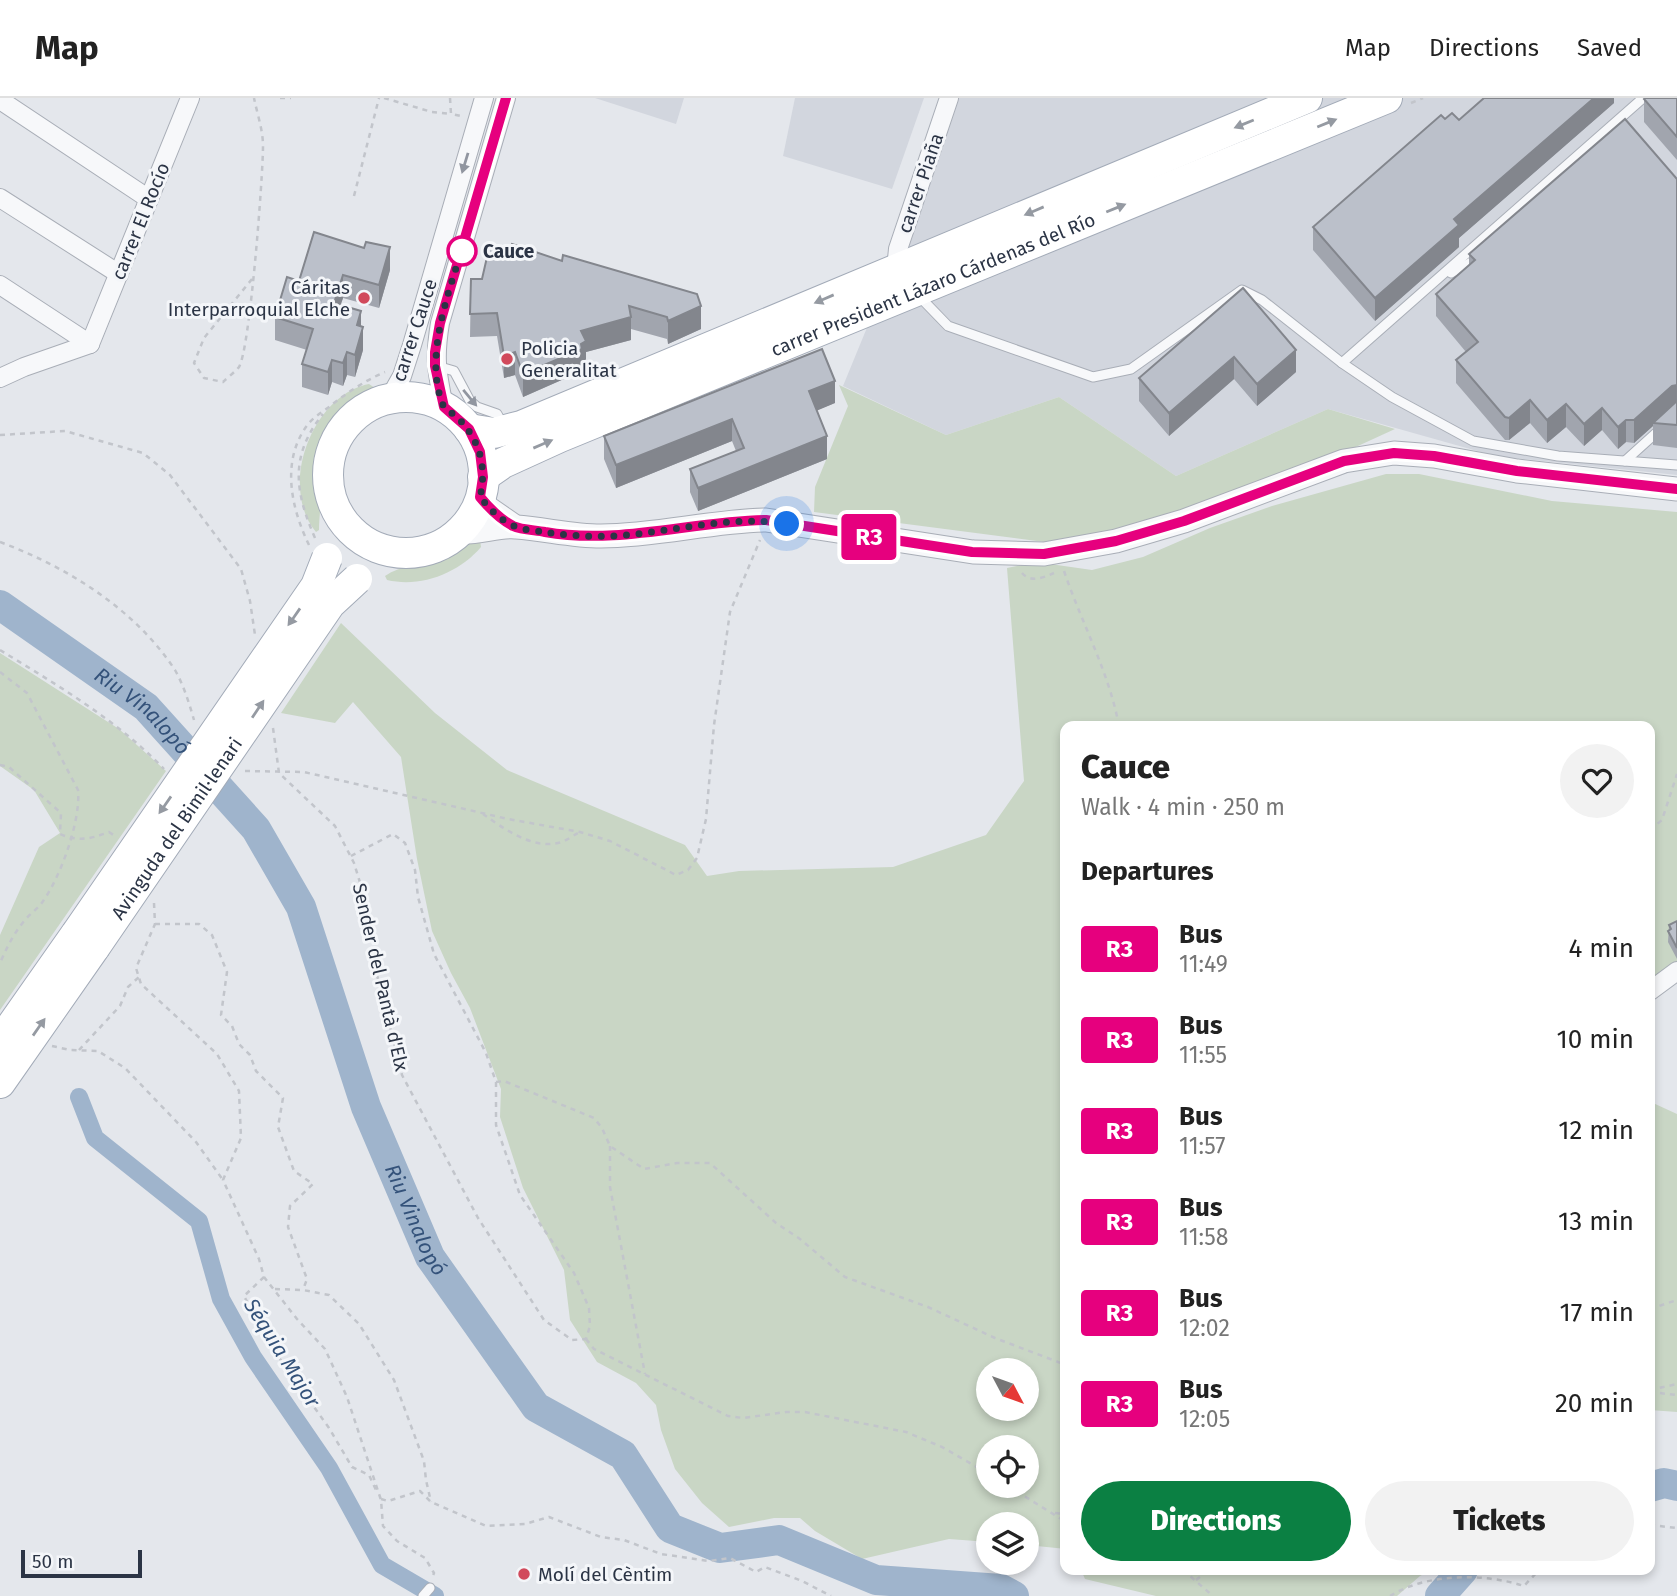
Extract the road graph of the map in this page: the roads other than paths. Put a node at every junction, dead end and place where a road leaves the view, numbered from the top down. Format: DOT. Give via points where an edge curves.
graph roads {
  1 [pos="190,98"];
  2 [pos="484,98"];
  3 [pos="506,98"];
  4 [pos="949,98"];
  5 [pos="1307,98"];
  6 [pos="1387,98"];
  7 [pos="1643,98"];
  8 [pos="0,100"];
  9 [pos="0,198"];
  10 [pos="149,199"];
  11 [pos="1483,256"];
  12 [pos="119,274"];
  13 [pos="905,280"];
  14 [pos="1437,280"];
  15 [pos="0,285"];
  16 [pos="90,344"];
  17 [pos="1342,363"];
  18 [pos="435,366"];
  19 [pos="0,378"];
  20 [pos="389,399"];
  21 [pos="444,407"];
  22 [pos="1677,414"];
  23 [pos="469,429"];
  24 [pos="506,430"];
  25 [pos="1625,461"];
  26 [pos="1677,465"];
  27 [pos="482,487"];
  28 [pos="1677,489"];
  29 [pos="335,507"];
  30 [pos="514,526"];
  31 [pos="458,532"];
  32 [pos="405,553"];
  33 [pos="85,941"];
  34 [pos="1677,971"];
  35 [pos="1655,986"];
  36 [pos="0,1042"];
  37 [pos="0,1083"];
  38 [pos="430,1588"];
  39 [pos="422,1596"];
  1 -- 10 [label="street, carrer El Rocío"];
  2 -- 20 [label="street, carrer Cauce, one-way" via="402,376"];
  3 -- 18 [label="street, carrer Cauce" via="440,323"];
  4 -- 13 [label="street, carrer Piaña" via="898,249"];
  5 -- 13 [label="main road, carrer President Lázaro Cárdenas del Río, one-way"];
  13 -- 6 [label="main road, carrer President Lázaro Cárdenas del Río, one-way"];
  7 -- 14 [label="lane"];
  8 -- 10 [label="street"];
  9 -- 12 [label="street"];
  10 -- 12 [label="street, carrer El Rocío"];
  11 -- 14 [label="lane"];
  12 -- 16 [label="street, carrer El Rocío"];
  13 -- 17 [label="lane" via="948,326 1093,377 1131,369 1242,290 1262,300"];
  13 -- 24 [label="main road, carrer President Lázaro Cárdenas del Río, one-way"];
  27 -- 13 [label="main road, carrer President Lázaro Cárdenas del Río, one-way" via="503,463"];
  14 -- 17 [label="lane"];
  15 -- 16 [label="street"];
  16 -- 19 [label="street"];
  17 -- 25 [label="lane" via="1392,397 1473,441 1558,456"];
  18 -- 21 [label="street, carrer Cauce"];
  18 -- 24 [label="lane, one-way" via="454,371 470,401 501,417"];
  20 -- 21 [label="main road" via="411,398"];
  20 -- 29 [label="main road" via="362,411 338,437 328,472"];
  21 -- 23 [label="main road"];
  22 -- 25 [label="lane"];
  23 -- 24 [label="main road, carrer President Lázaro Cárdenas del Río"];
  23 -- 27 [label="main road" via="480,452"];
  25 -- 26 [label="lane"];
  27 -- 30 [label="street" via="488,508"];
  27 -- 31 [label="main road"];
  28 -- 30 [label="street" via="1394,453 1344,461 1184,521 1116,541 1044,554 972,552 766,520 601,536"];
  29 -- 32 [label="main road" via="358,537 380,549"];
  29 -- 33 [label="main road, Avinguda del Bimil·lenari, one-way, bridge" via="319,551 316,586"];
  30 -- 31 [label="street"];
  31 -- 32 [label="main road" via="433,548"];
  33 -- 32 [label="main road, Avinguda del Bimil·lenari, one-way, bridge" via="330,604 357,579"];
  33 -- 36 [label="main road, Avinguda del Bimil·lenari"];
  37 -- 33 [label="main road, Avinguda del Bimil·lenari, one-way"];
  34 -- 35 [label="street"];
  38 -- 39 [label="lane"];
}
